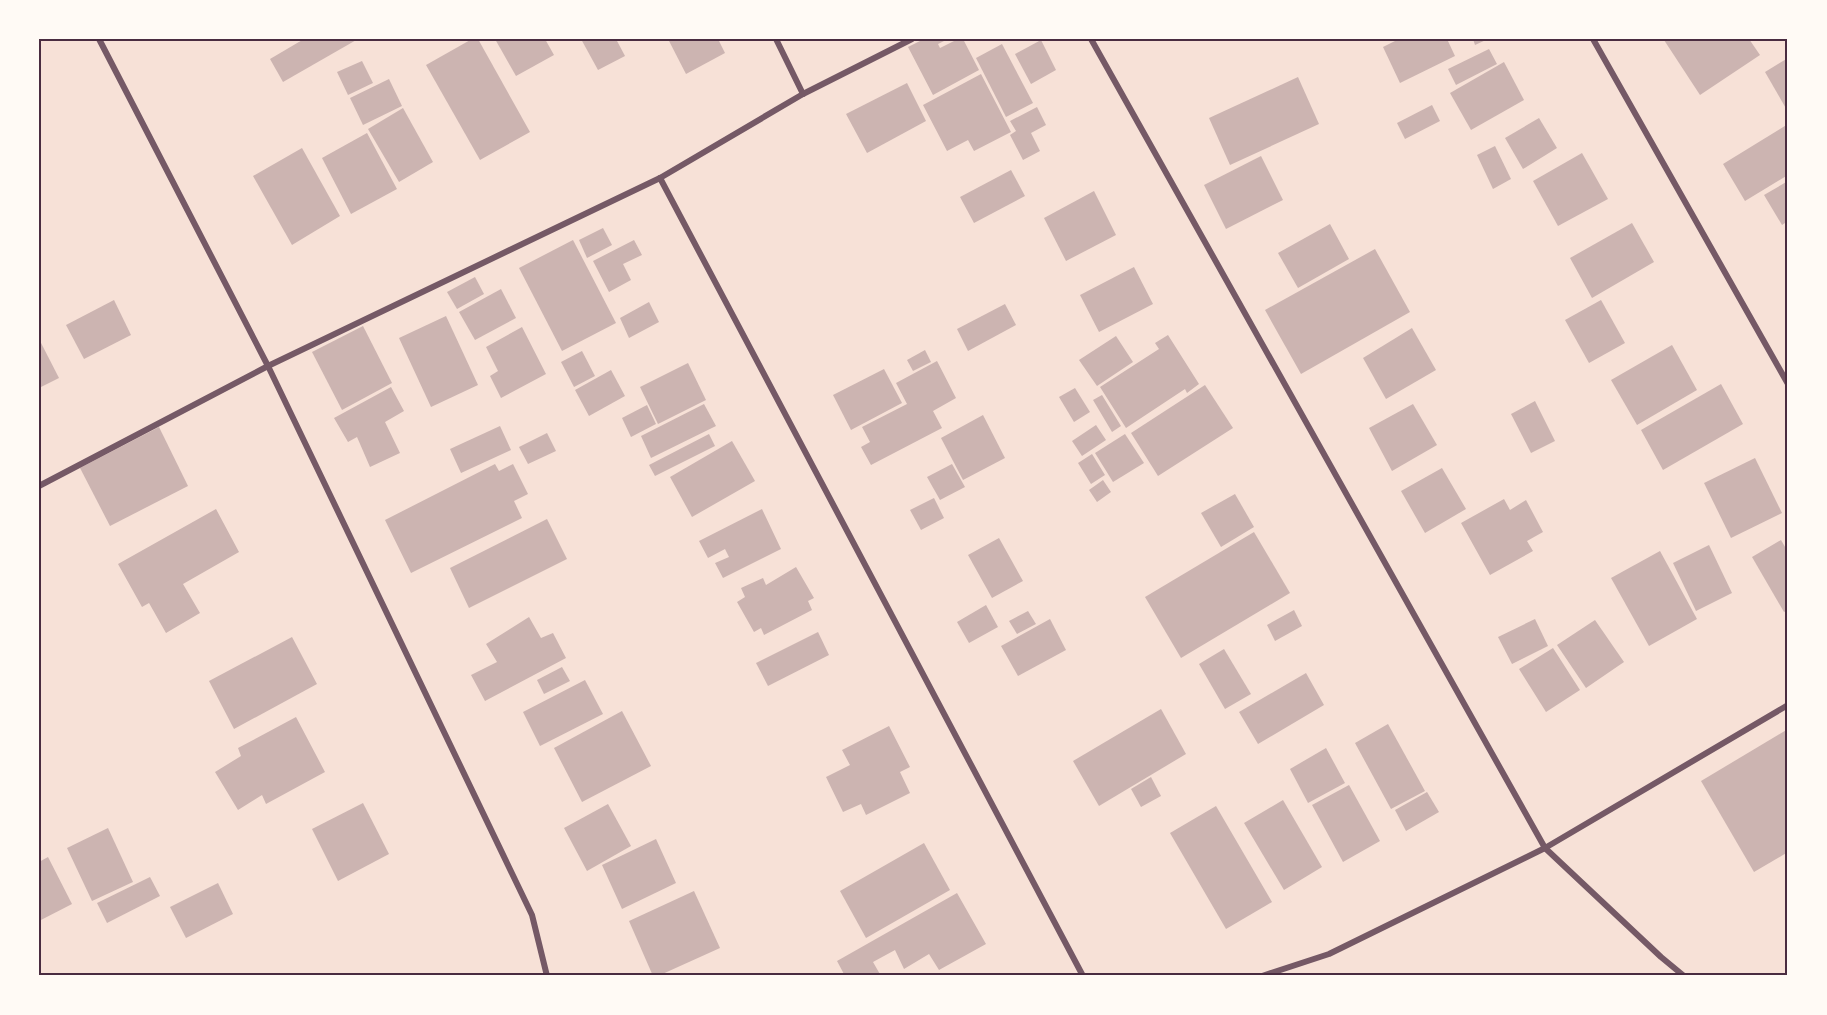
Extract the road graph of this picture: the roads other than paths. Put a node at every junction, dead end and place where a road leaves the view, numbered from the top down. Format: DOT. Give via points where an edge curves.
graph roads {
  1 [pos="99,39"];
  2 [pos="776,39"];
  3 [pos="912,39"];
  4 [pos="1091,39"];
  5 [pos="1593,39"];
  6 [pos="803,94"];
  7 [pos="660,178"];
  8 [pos="268,366"];
  9 [pos="1788,384"];
  10 [pos="39,486"];
  11 [pos="1788,705"];
  12 [pos="1545,848"];
  13 [pos="547,976"];
  14 [pos="1083,976"];
  15 [pos="1262,976"];
  16 [pos="1684,976"];
  1 -- 8 [label="street"];
  2 -- 6 [label="street"];
  3 -- 6 [label="street"];
  4 -- 12 [label="street"];
  5 -- 9 [label="street"];
  6 -- 7 [label="street"];
  7 -- 8 [label="street"];
  7 -- 14 [label="street"];
  8 -- 10 [label="street"];
  8 -- 13 [label="street" via="532,915"];
  11 -- 12 [label="street"];
  12 -- 15 [label="street" via="1329,954"];
  12 -- 16 [label="street"];
}
